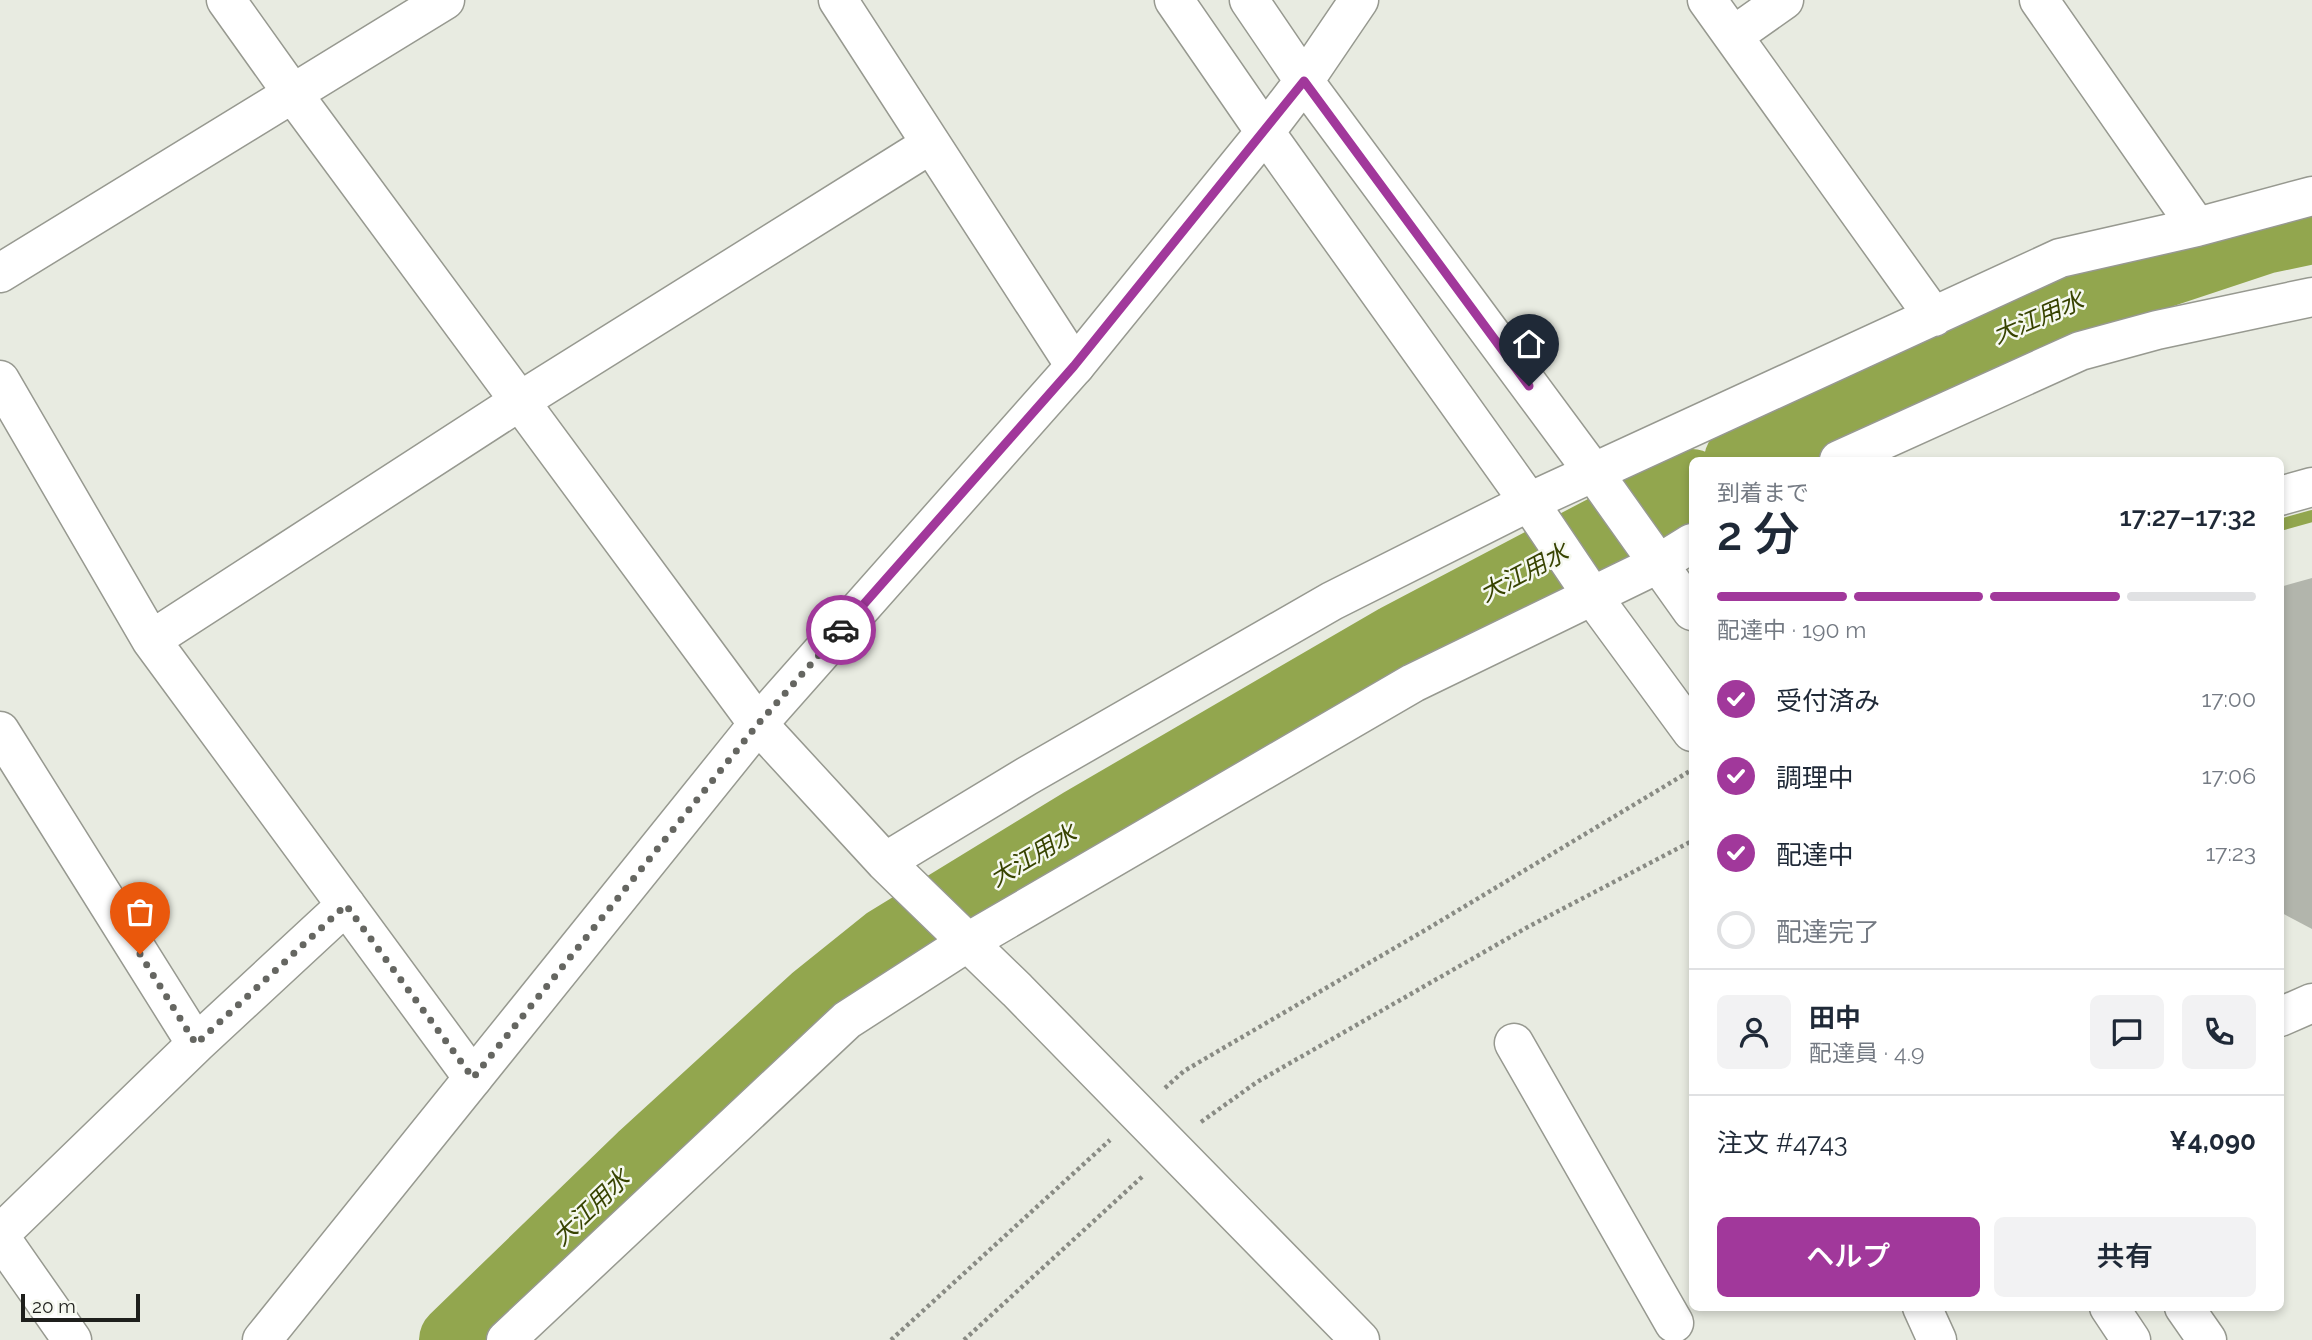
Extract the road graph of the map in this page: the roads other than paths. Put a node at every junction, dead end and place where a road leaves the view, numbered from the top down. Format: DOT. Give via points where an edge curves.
graph roads {
  1 [pos="226,0"];
  2 [pos="444,0"];
  3 [pos="838,0"];
  4 [pos="1174,0"];
  5 [pos="1250,0"];
  6 [pos="1359,0"];
  7 [pos="1707,0"];
  8 [pos="1784,0"];
  9 [pos="2039,0"];
  10 [pos="1733,36"];
  11 [pos="1304,81"];
  12 [pos="293,93"];
  13 [pos="1265,132"];
  14 [pos="931,144"];
  15 [pos="2312,196"];
  16 [pos="2197,227"];
  17 [pos="0,273"];
  18 [pos="2312,297"];
  19 [pos="1934,317"];
  20 [pos="1074,366"];
  21 [pos="0,380"];
  22 [pos="520,401"];
  23 [pos="1846,457"];
  24 [pos="1598,480"];
  25 [pos="2312,487"];
  26 [pos="2284,495"];
  27 [pos="1535,511"];
  28 [pos="1689,544"];
  29 [pos="1655,559"];
  30 [pos="1590,592"];
  31 [pos="1689,607"];
  32 [pos="151,640"];
  33 [pos="758,724"];
  34 [pos="1689,728"];
  35 [pos="0,731"];
  36 [pos="893,870"];
  37 [pos="346,905"];
  38 [pos="964,939"];
  39 [pos="2312,1003"];
  40 [pos="2284,1015"];
  41 [pos="1514,1043"];
  42 [pos="196,1044"];
  43 [pos="473,1078"];
  44 [pos="0,1235"];
  45 [pos="1924,1311"];
  46 [pos="2112,1311"];
  47 [pos="2188,1311"];
  48 [pos="1674,1323"];
  49 [pos="72,1340"];
  50 [pos="262,1340"];
  51 [pos="506,1340"];
  52 [pos="1360,1340"];
  53 [pos="1937,1340"];
  54 [pos="2132,1340"];
  55 [pos="2207,1340"];
  1 -- 12 [label="street"];
  2 -- 12 [label="street"];
  3 -- 14 [label="street"];
  4 -- 13 [label="street"];
  5 -- 11 [label="street"];
  6 -- 11 [label="street"];
  7 -- 10 [label="street"];
  8 -- 10 [label="street"];
  9 -- 16 [label="street"];
  10 -- 19 [label="street"];
  11 -- 13 [label="street"];
  11 -- 24 [label="street"];
  12 -- 17 [label="street"];
  12 -- 22 [label="street"];
  13 -- 20 [label="street"];
  13 -- 27 [label="street"];
  14 -- 20 [label="street"];
  14 -- 22 [label="street"];
  15 -- 16 [label="street"];
  16 -- 19 [label="street" via="2060,258"];
  18 -- 23 [label="street" via="2080,351"];
  19 -- 24 [label="street"];
  20 -- 33 [label="street"];
  21 -- 32 [label="street"];
  22 -- 32 [label="street"];
  22 -- 33 [label="street"];
  24 -- 27 [label="street"];
  24 -- 29 [label="street"];
  25 -- 26 [label="street"];
  27 -- 30 [label="street"];
  27 -- 36 [label="street" via="1332,601 1027,776"];
  28 -- 29 [label="street"];
  29 -- 30 [label="street"];
  29 -- 31 [label="street"];
  30 -- 34 [label="street"];
  30 -- 38 [label="street" via="1413,684"];
  32 -- 37 [label="street"];
  33 -- 36 [label="street"];
  33 -- 43 [label="street"];
  35 -- 42 [label="street"];
  36 -- 38 [label="street"];
  37 -- 42 [label="street"];
  37 -- 43 [label="street"];
  38 -- 51 [label="street" via="847,1020"];
  38 -- 52 [label="street"];
  39 -- 40 [label="street"];
  41 -- 48 [label="street"];
  42 -- 44 [label="street"];
  43 -- 50 [label="street"];
  44 -- 49 [label="street"];
  45 -- 53 [label="street"];
  46 -- 54 [label="street"];
  47 -- 55 [label="street"];
}
